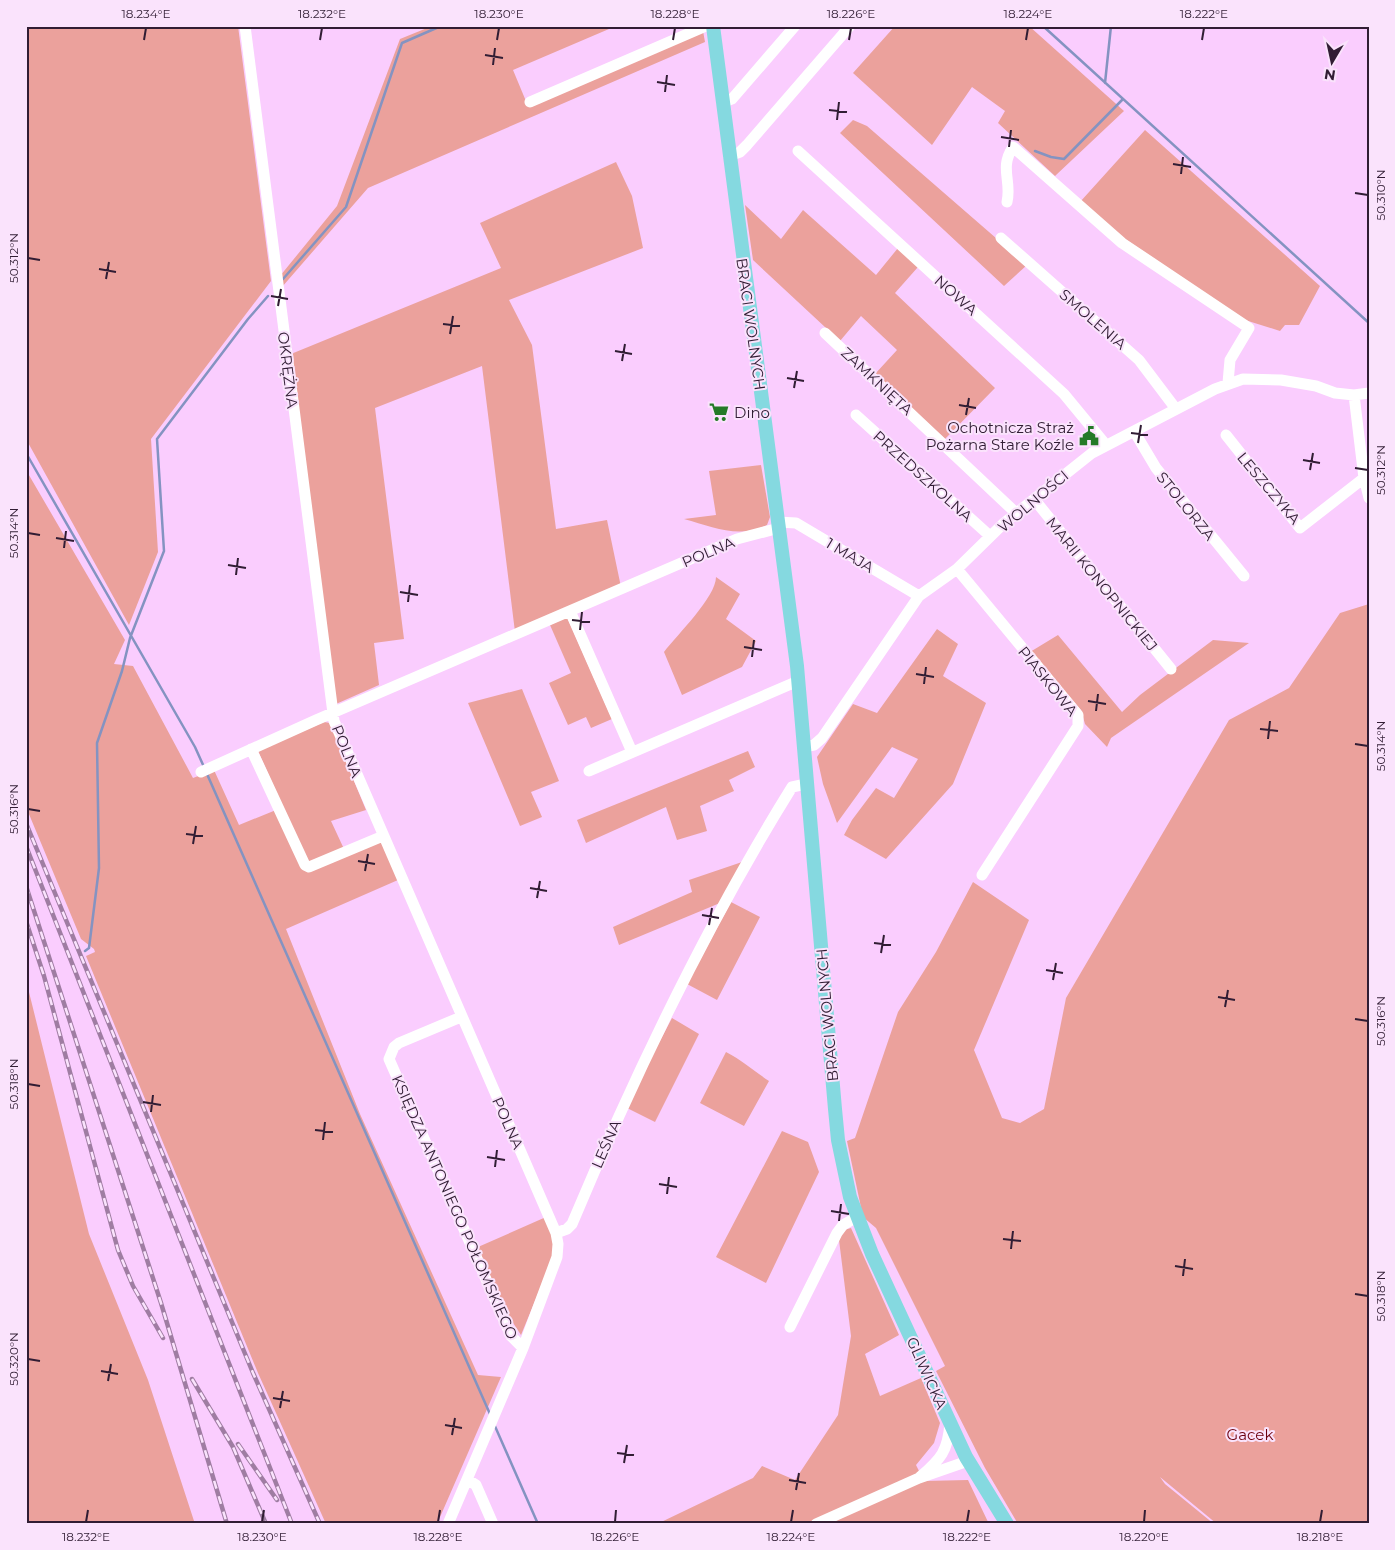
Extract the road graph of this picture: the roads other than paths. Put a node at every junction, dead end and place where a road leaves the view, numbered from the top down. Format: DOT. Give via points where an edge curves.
graph roads {
  1 [pos="245,26"];
  2 [pos="706,26"];
  3 [pos="713,26"];
  4 [pos="795,26"];
  5 [pos="850,26"];
  6 [pos="530,102"];
  7 [pos="722,103"];
  8 [pos="798,151"];
  9 [pos="729,156"];
  10 [pos="1007,202"];
  11 [pos="1001,238"];
  12 [pos="825,333"];
  13 [pos="1228,384"];
  14 [pos="1369,393"];
  15 [pos="1354,395"];
  16 [pos="1176,409"];
  17 [pos="856,416"];
  18 [pos="1134,432"];
  19 [pos="1226,435"];
  20 [pos="1106,446"];
  21 [pos="1364,478"];
  22 [pos="1369,498"];
  23 [pos="1034,499"];
  24 [pos="1016,513"];
  25 [pos="778,525"];
  26 [pos="990,536"];
  27 [pos="957,569"];
  28 [pos="1244,576"];
  29 [pos="919,596"];
  30 [pos="570,611"];
  31 [pos="1171,669"];
  32 [pos="798,681"];
  33 [pos="332,713"];
  34 [pos="803,747"];
  35 [pos="251,749"];
  36 [pos="632,752"];
  37 [pos="204,770"];
  38 [pos="589,771"];
  39 [pos="806,784"];
  40 [pos="383,836"];
  41 [pos="982,874"];
  42 [pos="461,1016"];
  43 [pos="857,1217"];
  44 [pos="556,1233"];
  45 [pos="790,1326"];
  46 [pos="523,1348"];
  47 [pos="950,1423"];
  48 [pos="967,1459"];
  49 [pos="940,1460"];
  50 [pos="919,1478"];
  51 [pos="468,1480"];
  52 [pos="448,1524"];
  53 [pos="493,1524"];
  54 [pos="816,1524"];
  55 [pos="1008,1524"];
  1 -- 33 [label="street, OKRĘŻNA"];
  2 -- 6 [label="street"];
  3 -- 7 [label="main road, BRACI WOLNYCH"];
  4 -- 7 [label="street" via="732,99"];
  5 -- 9 [label="street" via="740,152"];
  7 -- 9 [label="main road, BRACI WOLNYCH"];
  8 -- 20 [label="street, NOWA" via="1064,394"];
  9 -- 25 [label="main road, BRACI WOLNYCH"];
  10 -- 13 [label="street" via="1005,170 1007,156 1013,147 1122,243 1249,328 1230,360"];
  11 -- 16 [label="street, SMOLENIA" via="1139,360"];
  12 -- 24 [label="street, ZAMKNIĘTA"];
  13 -- 15 [label="street, WOLNOŚCI" via="1243,379 1281,380"];
  13 -- 16 [label="street, WOLNOŚCI"];
  14 -- 15 [label="street, WOLNOŚCI"];
  15 -- 21 [label="street"];
  16 -- 18 [label="street, WOLNOŚCI"];
  17 -- 26 [label="street, PRZEDSZKOLNA"];
  18 -- 20 [label="street, WOLNOŚCI"];
  18 -- 28 [label="street, STOLORZA" via="1156,468"];
  19 -- 21 [label="street, LESZCZYKA" via="1300,528"];
  20 -- 23 [label="street, WOLNOŚCI"];
  21 -- 22 [label="street"];
  23 -- 24 [label="street, WOLNOŚCI"];
  23 -- 31 [label="street, MARII KONOPNICKIEJ"];
  24 -- 26 [label="street, WOLNOŚCI"];
  25 -- 29 [label="street, 1 MAJA" via="796,523"];
  25 -- 30 [label="street, POLNA" via="737,539"];
  25 -- 32 [label="main road, BRACI WOLNYCH"];
  26 -- 27 [label="street, WOLNOŚCI"];
  27 -- 29 [label="street, WOLNOŚCI"];
  27 -- 41 [label="street, PIASKOWA" via="1079,720"];
  29 -- 34 [label="street, WOLNOŚCI" via="822,738"];
  30 -- 33 [label="street, POLNA"];
  30 -- 36 [label="street"];
  32 -- 34 [label="main road, BRACI WOLNYCH"];
  32 -- 36 [label="street"];
  33 -- 35 [label="street"];
  33 -- 40 [label="street, POLNA"];
  34 -- 39 [label="main road, BRACI WOLNYCH"];
  35 -- 37 [label="street"];
  35 -- 40 [label="street" via="305,865 309,867"];
  36 -- 38 [label="street"];
  39 -- 43 [label="main road, BRACI WOLNYCH" via="836,1123"];
  39 -- 44 [label="street, LEŚNA" via="792,787 746,865 641,1068 571,1226"];
  40 -- 42 [label="street, POLNA"];
  42 -- 44 [label="street, POLNA"];
  42 -- 46 [label="street, KSIĘDZA ANTONIEGO POŁOMSKIEGO" via="399,1043 389,1059 511,1336"];
  43 -- 45 [label="street" via="837,1233"];
  43 -- 47 [label="main road, GLIWICKA"];
  44 -- 46 [label="street" via="556,1259"];
  46 -- 51 [label="street"];
  47 -- 48 [label="main road, GLIWICKA"];
  47 -- 49 [label="street"];
  48 -- 49 [label="street" via="958,1454 947,1455"];
  48 -- 50 [label="street"];
  48 -- 55 [label="main road, GLIWICKA"];
  49 -- 50 [label="street"];
  50 -- 54 [label="street"];
  51 -- 52 [label="street"];
  51 -- 53 [label="street" via="476,1484"];
}
